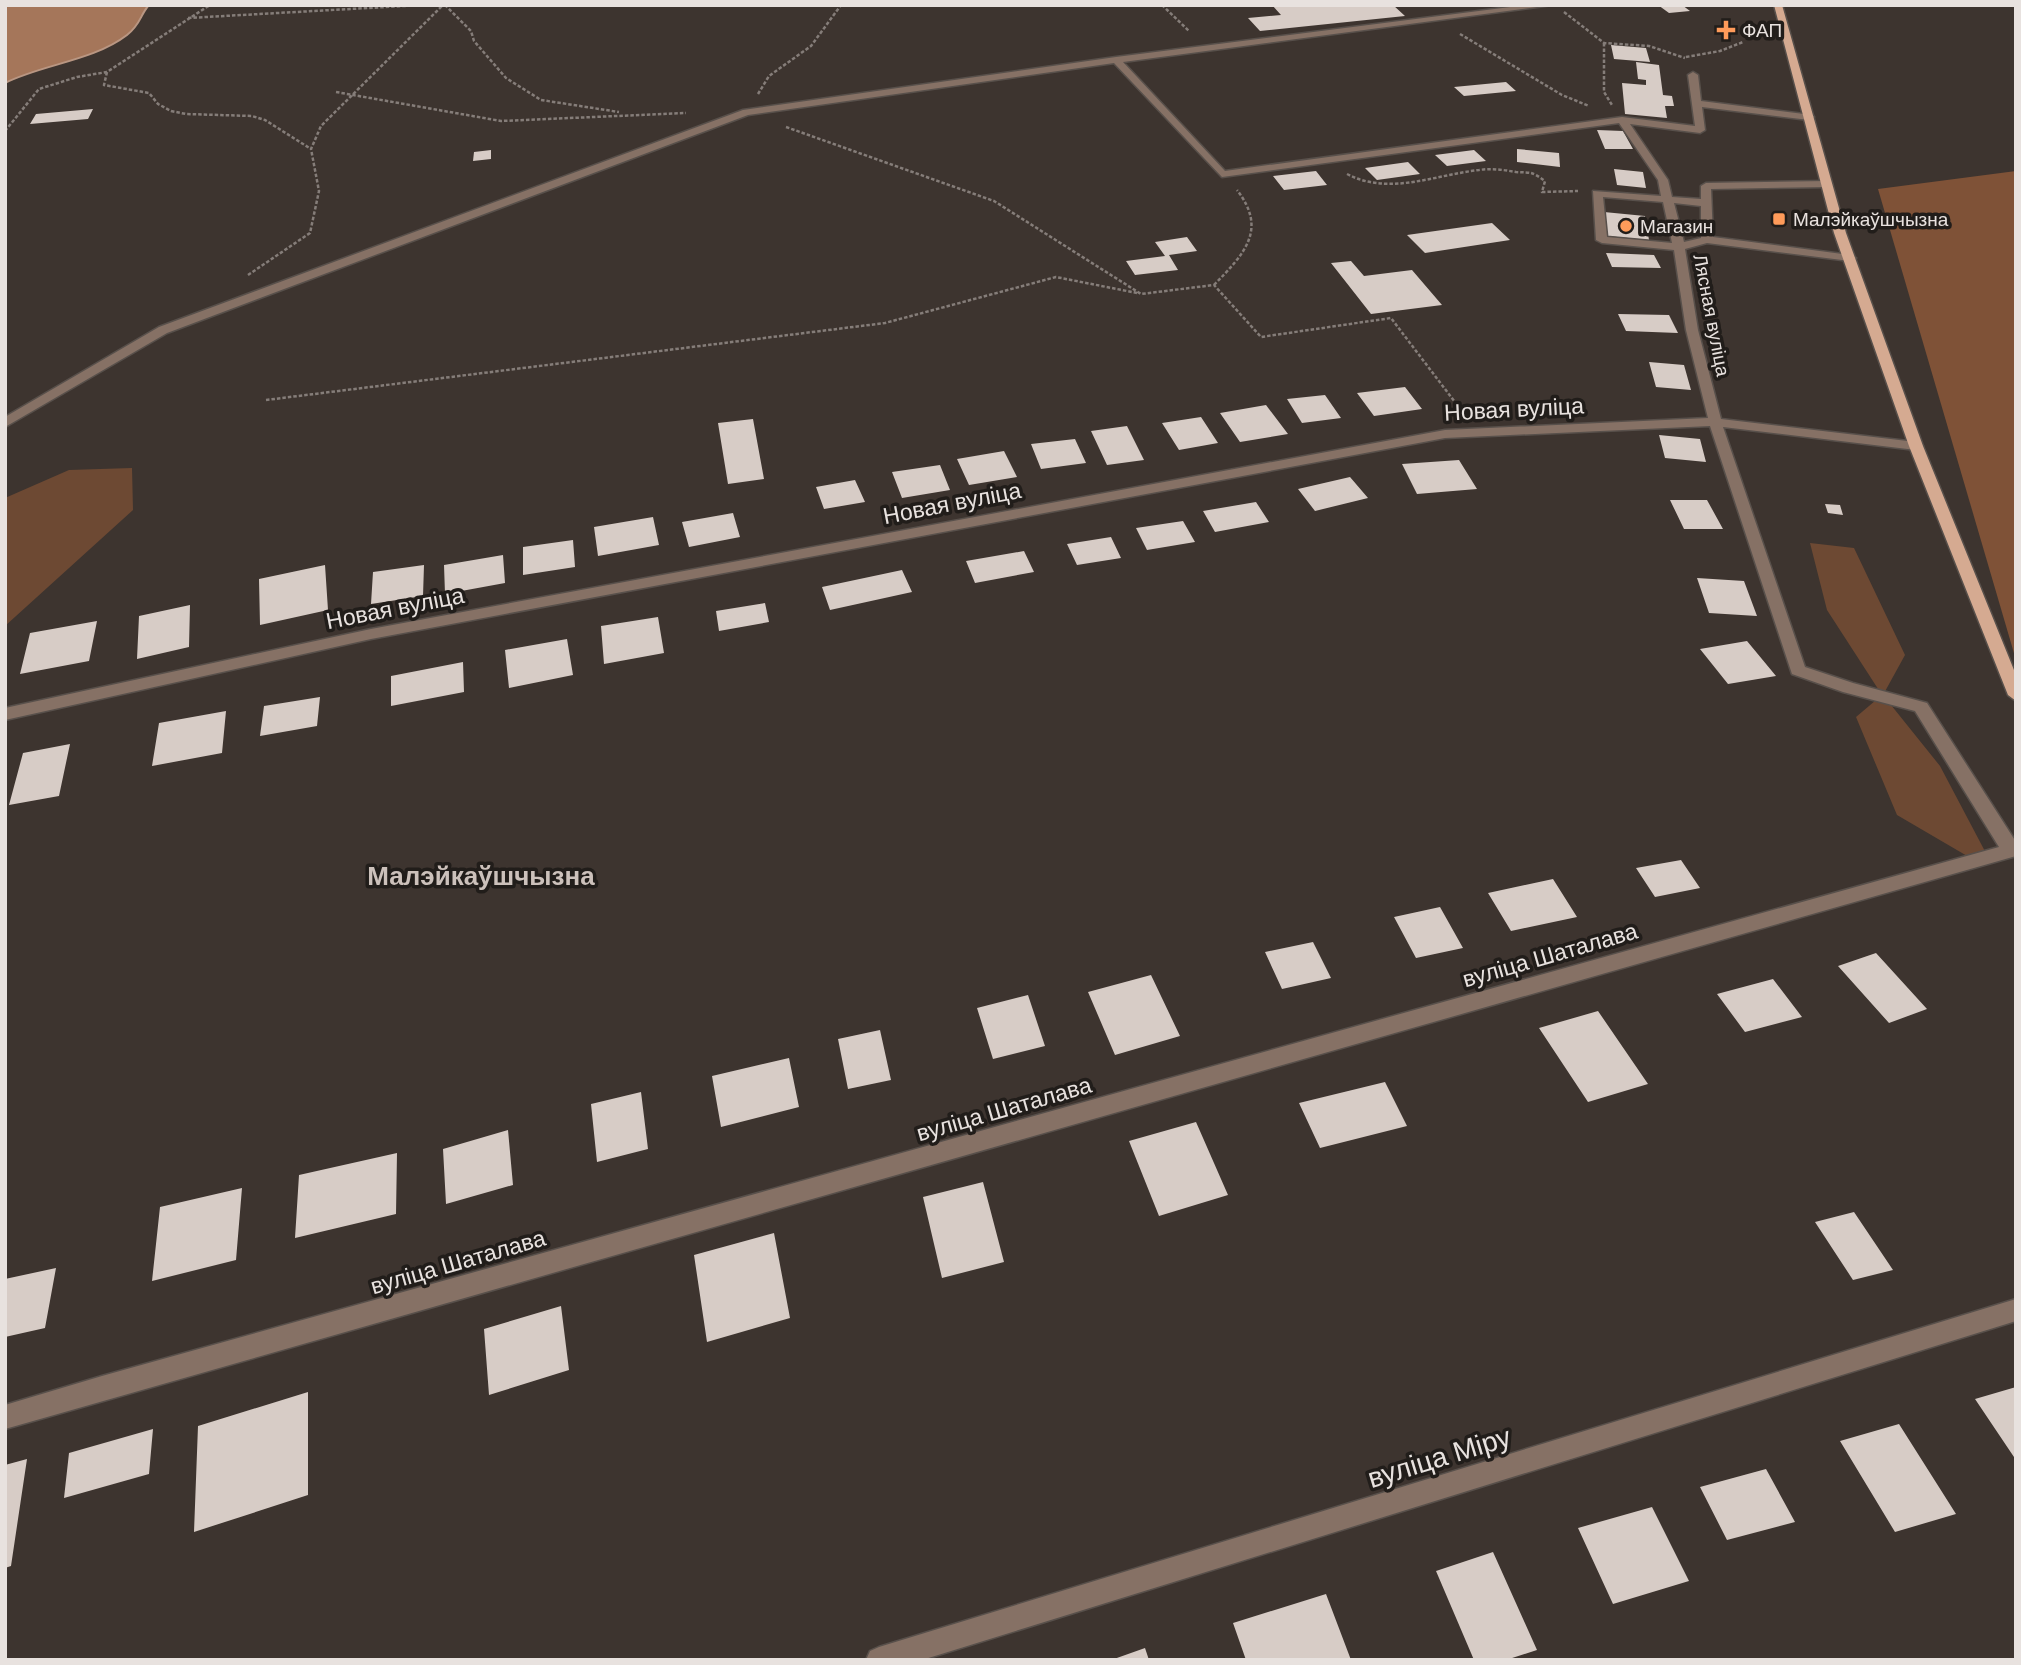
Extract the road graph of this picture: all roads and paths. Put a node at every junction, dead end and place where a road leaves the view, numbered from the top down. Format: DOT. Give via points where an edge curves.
graph roads {
  1 [pos="210,5"];
  2 [pos="422,5"];
  3 [pos="444,5"];
  4 [pos="841,5"];
  5 [pos="1162,5"];
  6 [pos="1548,5"];
  7 [pos="1555,5"];
  8 [pos="1778,5"];
  9 [pos="187,18"];
  10 [pos="1435,19"];
  11 [pos="1743,42"];
  12 [pos="1604,43"];
  13 [pos="1207,48"];
  14 [pos="1685,57"];
  15 [pos="1116,60"];
  16 [pos="107,72"];
  17 [pos="1693,75"];
  18 [pos="336,92"];
  19 [pos="1696,103"];
  20 [pos="746,112"];
  21 [pos="694,113"];
  22 [pos="630,114"];
  23 [pos="1809,117"];
  24 [pos="1622,120"];
  25 [pos="5,131"];
  26 [pos="311,149"];
  27 [pos="1343,172"];
  28 [pos="1222,174"];
  29 [pos="1827,184"];
  30 [pos="1597,193"];
  31 [pos="1668,200"];
  32 [pos="1707,203"];
  33 [pos="1707,240"];
  34 [pos="1679,247"];
  35 [pos="1850,258"];
  36 [pos="243,279"];
  37 [pos="1214,285"];
  38 [pos="1141,294"];
  39 [pos="266,400"];
  40 [pos="1715,422"];
  41 [pos="5,423"];
  42 [pos="1479,434"];
  43 [pos="1916,446"];
  44 [pos="2016,695"];
  45 [pos="5,713"];
  46 [pos="2013,849"];
  47 [pos="2016,1310"];
  48 [pos="5,1417"];
  49 [pos="879,1660"];
  1 -- 9 [label="path"];
  2 -- 9 [label="path"];
  3 -- 22 [label="path" via="471,31 474,41 506,78 541,100"];
  3 -- 26 [label="path" via="321,126"];
  4 -- 20 [label="path" via="811,46 769,76"];
  5 -- 13 [label="path"];
  6 -- 10 [label="street"];
  7 -- 12 [label="path"];
  8 -- 23 [label="main road"];
  9 -- 16 [label="path"];
  10 -- 13 [label="street"];
  10 -- 24 [label="path" via="1562,94"];
  11 -- 14 [label="path"];
  12 -- 14 [label="path" via="1649,46"];
  12 -- 24 [label="path" via="1604,92"];
  13 -- 15 [label="street"];
  14 -- 17 [label="path"];
  15 -- 20 [label="street"];
  15 -- 28 [label="street"];
  16 -- 25 [label="path" via="39,89"];
  16 -- 26 [label="path" via="104,85 149,93 155,104 171,112 263,119"];
  17 -- 19 [label="street"];
  18 -- 22 [label="path" via="501,121"];
  19 -- 23 [label="street"];
  19 -- 24 [label="street" via="1700,130"];
  20 -- 38 [label="path" via="994,201"];
  20 -- 41 [label="street" via="163,330"];
  21 -- 22 [label="path"];
  23 -- 29 [label="main road"];
  24 -- 28 [label="street"];
  24 -- 31 [label="street, Лясная вуліца" via="1663,180"];
  26 -- 36 [label="path" via="319,191 310,233"];
  27 -- 30 [label="path" via="1380,185 1498,169 1520,174 1530,170 1545,181 1542,192"];
  28 -- 37 [label="path" via="1250,203 1255,224 1242,258"];
  29 -- 32 [label="street" via="1706,186"];
  29 -- 35 [label="main road"];
  30 -- 31 [label="street"];
  30 -- 34 [label="street" via="1602,240"];
  31 -- 32 [label="street"];
  31 -- 34 [label="street, Лясная вуліца"];
  32 -- 33 [label="street"];
  33 -- 34 [label="street"];
  33 -- 35 [label="street"];
  34 -- 40 [label="street, Лясная вуліца" via="1692,330"];
  35 -- 43 [label="main road"];
  37 -- 38 [label="path"];
  37 -- 42 [label="path" via="1261,337 1391,318"];
  38 -- 39 [label="path" via="1056,277 885,323"];
  40 -- 42 [label="street, Новая вуліца"];
  40 -- 43 [label="street, Новая вуліца"];
  40 -- 46 [label="street, Лясная вуліца" via="1798,670 1921,707"];
  42 -- 45 [label="street, Новая вуліца" via="1432,436 371,634"];
  43 -- 44 [label="main road"];
  46 -- 48 [label="street, вуліца Шаталава"];
  47 -- 49 [label="street, вуліца Міру"];
}
